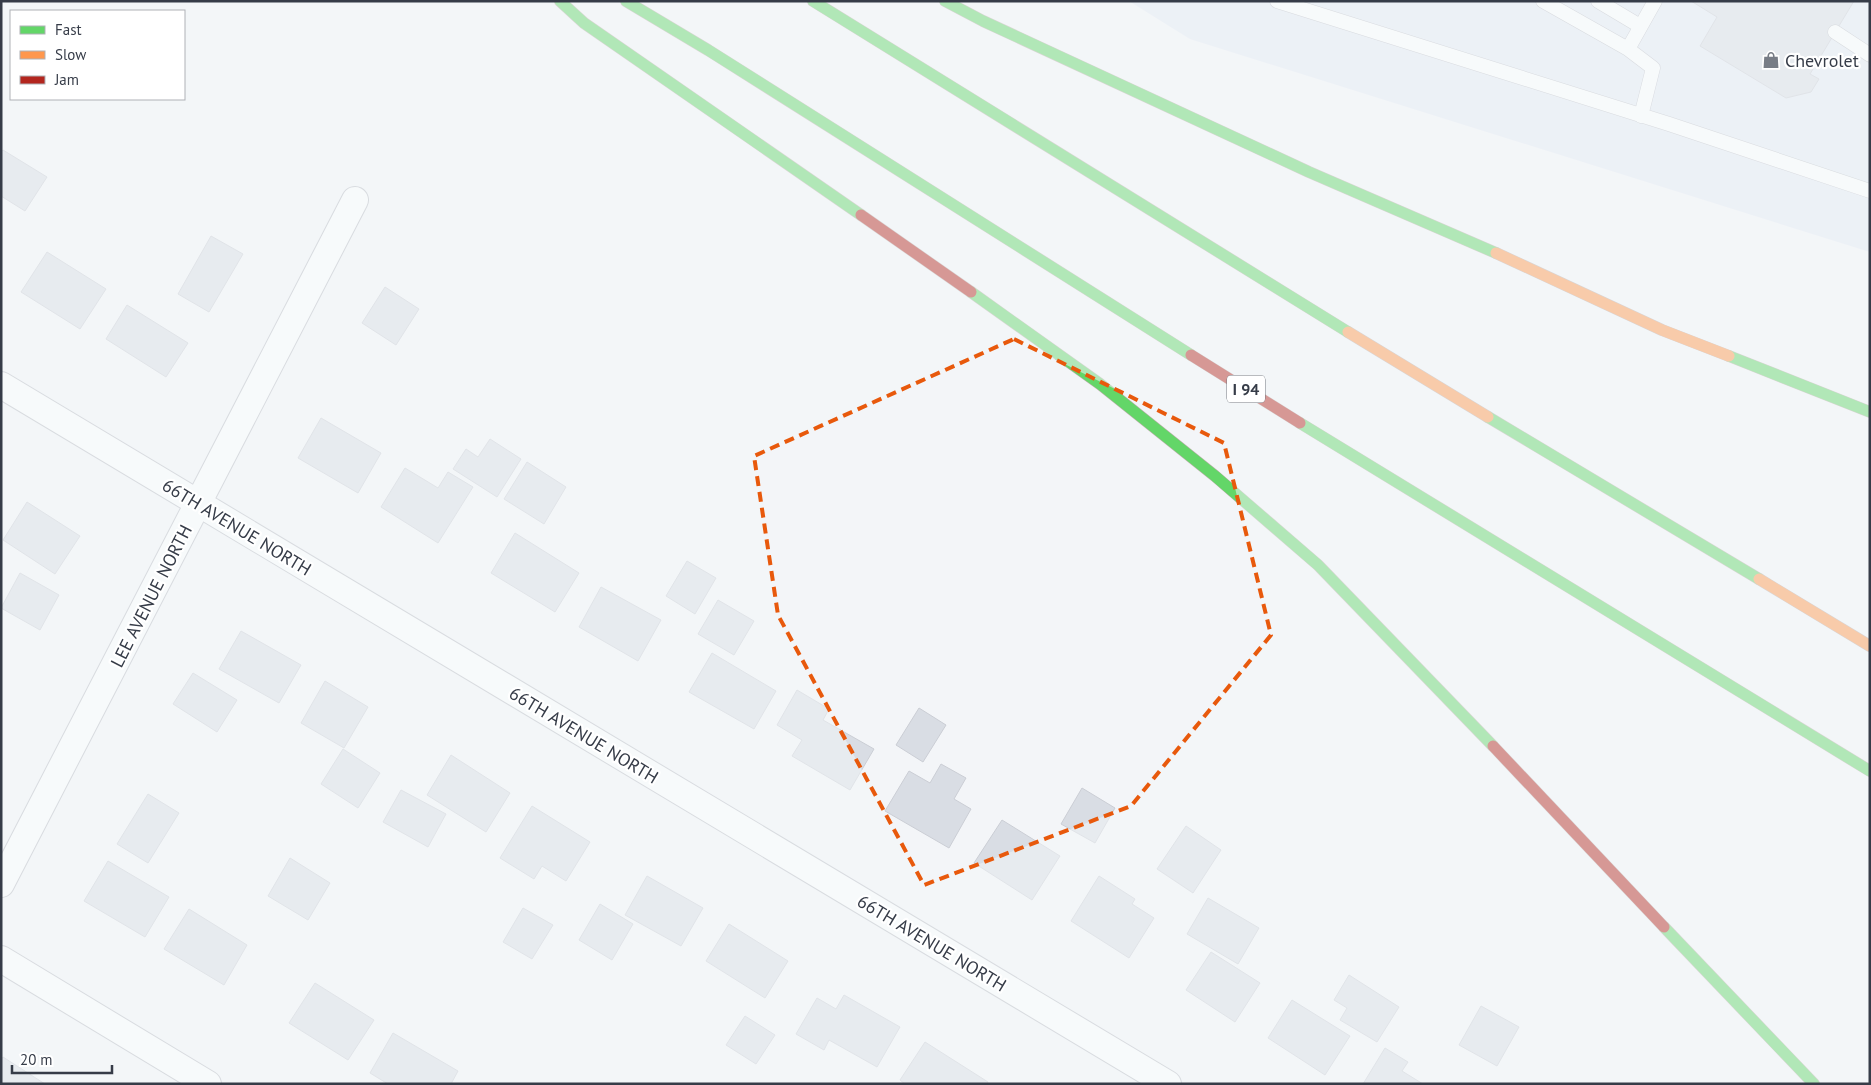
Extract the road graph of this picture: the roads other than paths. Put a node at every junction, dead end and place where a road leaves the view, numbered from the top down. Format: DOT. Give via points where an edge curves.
graph roads {
  1 [pos="560,1"];
  2 [pos="626,1"];
  3 [pos="812,1"];
  4 [pos="945,1"];
  5 [pos="1277,1"];
  6 [pos="1543,1"];
  7 [pos="1598,1"];
  8 [pos="1649,4"];
  9 [pos="1640,26"];
  10 [pos="1835,32"];
  11 [pos="1628,49"];
  12 [pos="1870,54"];
  13 [pos="1641,116"];
  14 [pos="1870,192"];
  15 [pos="356,200"];
  16 [pos="1,385"];
  17 [pos="1870,412"];
  18 [pos="199,504"];
  19 [pos="1870,646"];
  20 [pos="1870,771"];
  21 [pos="1,884"];
  22 [pos="1,959"];
  23 [pos="1696,960"];
  24 [pos="1761,1045"];
  25 [pos="208,1084"];
  26 [pos="1168,1084"];
  27 [pos="1814,1084"];
  1 -- 23 [label="highway" via="584,23 1036,337 1230,488 1318,565 1374,620"];
  2 -- 20 [label="highway, I 94" via="1342,450"];
  3 -- 19 [label="highway" via="1382,353"];
  4 -- 17 [label="highway" via="1282,160 1523,265 1662,330"];
  5 -- 13 [label="lane"];
  6 -- 11 [label="lane"];
  7 -- 9 [label="lane"];
  8 -- 9 [label="lane"];
  9 -- 11 [label="lane"];
  10 -- 12 [label="lane"];
  11 -- 13 [label="lane" via="1653,68"];
  13 -- 14 [label="lane"];
  15 -- 18 [label="street, LEE AVENUE NORTH"];
  16 -- 18 [label="street, 66TH AVENUE NORTH"];
  18 -- 21 [label="street, LEE AVENUE NORTH"];
  18 -- 26 [label="street, 66TH AVENUE NORTH"];
  22 -- 25 [label="street"];
  23 -- 24 [label="highway"];
  23 -- 27 [label="highway"];
}
